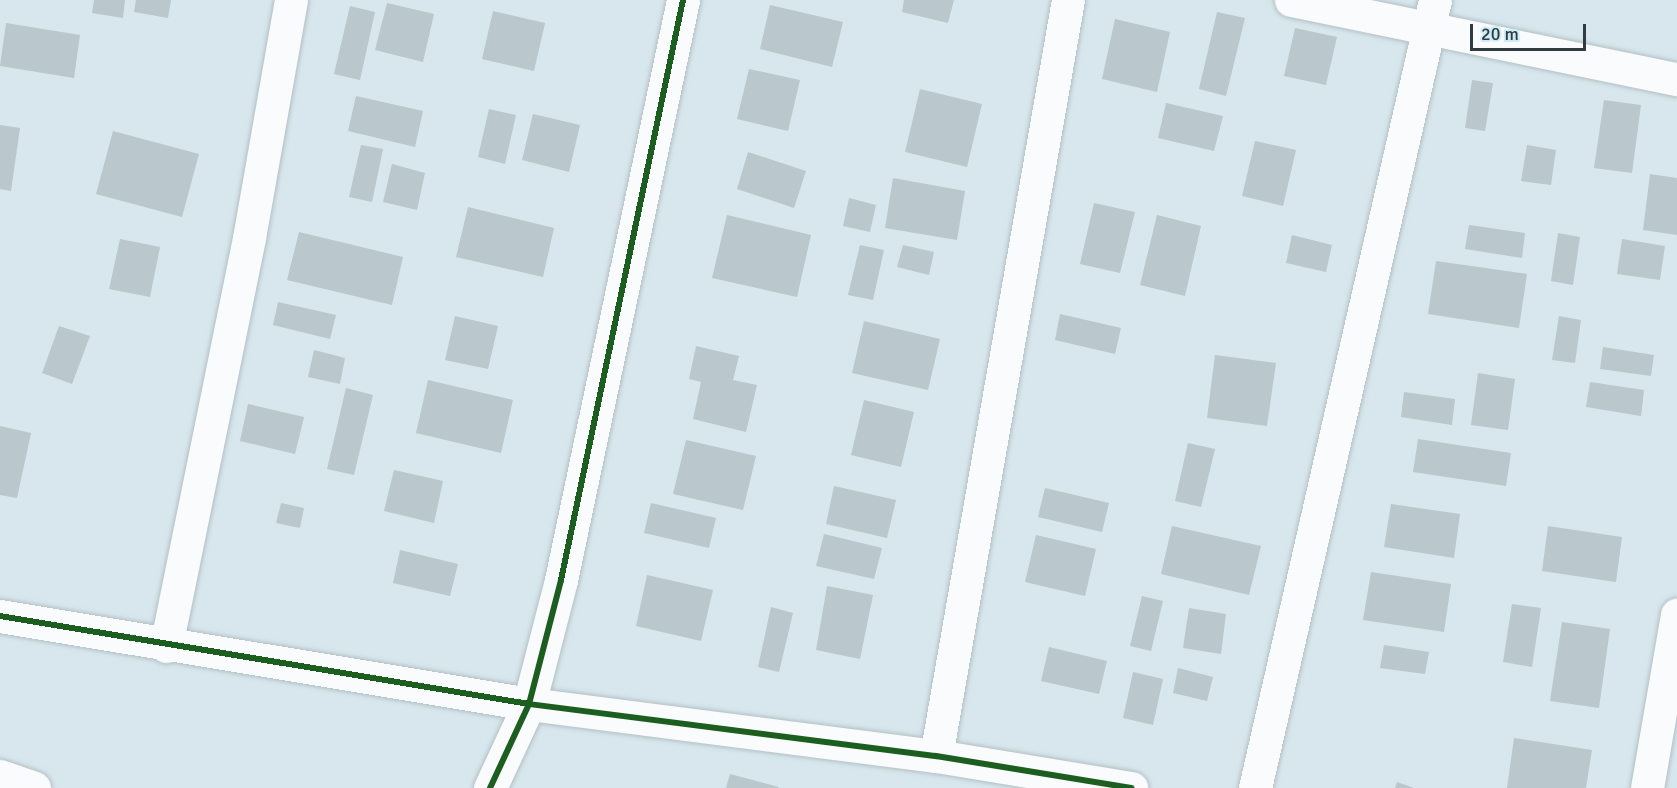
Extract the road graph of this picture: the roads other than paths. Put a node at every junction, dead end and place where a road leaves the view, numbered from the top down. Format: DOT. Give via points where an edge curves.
graph roads {
  1 [pos="291,0"];
  2 [pos="683,0"];
  3 [pos="1068,0"];
  4 [pos="1291,0"];
  5 [pos="1432,14"];
  6 [pos="1677,79"];
  7 [pos="1677,615"];
  8 [pos="0,616"];
  9 [pos="166,646"];
  10 [pos="529,704"];
  11 [pos="936,756"];
  12 [pos="0,776"];
  13 [pos="34,788"];
  14 [pos="490,788"];
  15 [pos="1131,788"];
  16 [pos="1255,788"];
  17 [pos="1647,788"];
  1 -- 9 [label="street" via="249,238"];
  2 -- 10 [label="street" via="592,443"];
  3 -- 11 [label="street"];
  4 -- 5 [label="street"];
  5 -- 6 [label="street"];
  5 -- 16 [label="street"];
  7 -- 17 [label="street"];
  8 -- 9 [label="street"];
  9 -- 10 [label="street"];
  10 -- 11 [label="street"];
  10 -- 14 [label="street"];
  11 -- 15 [label="street"];
  12 -- 13 [label="street"];
}
